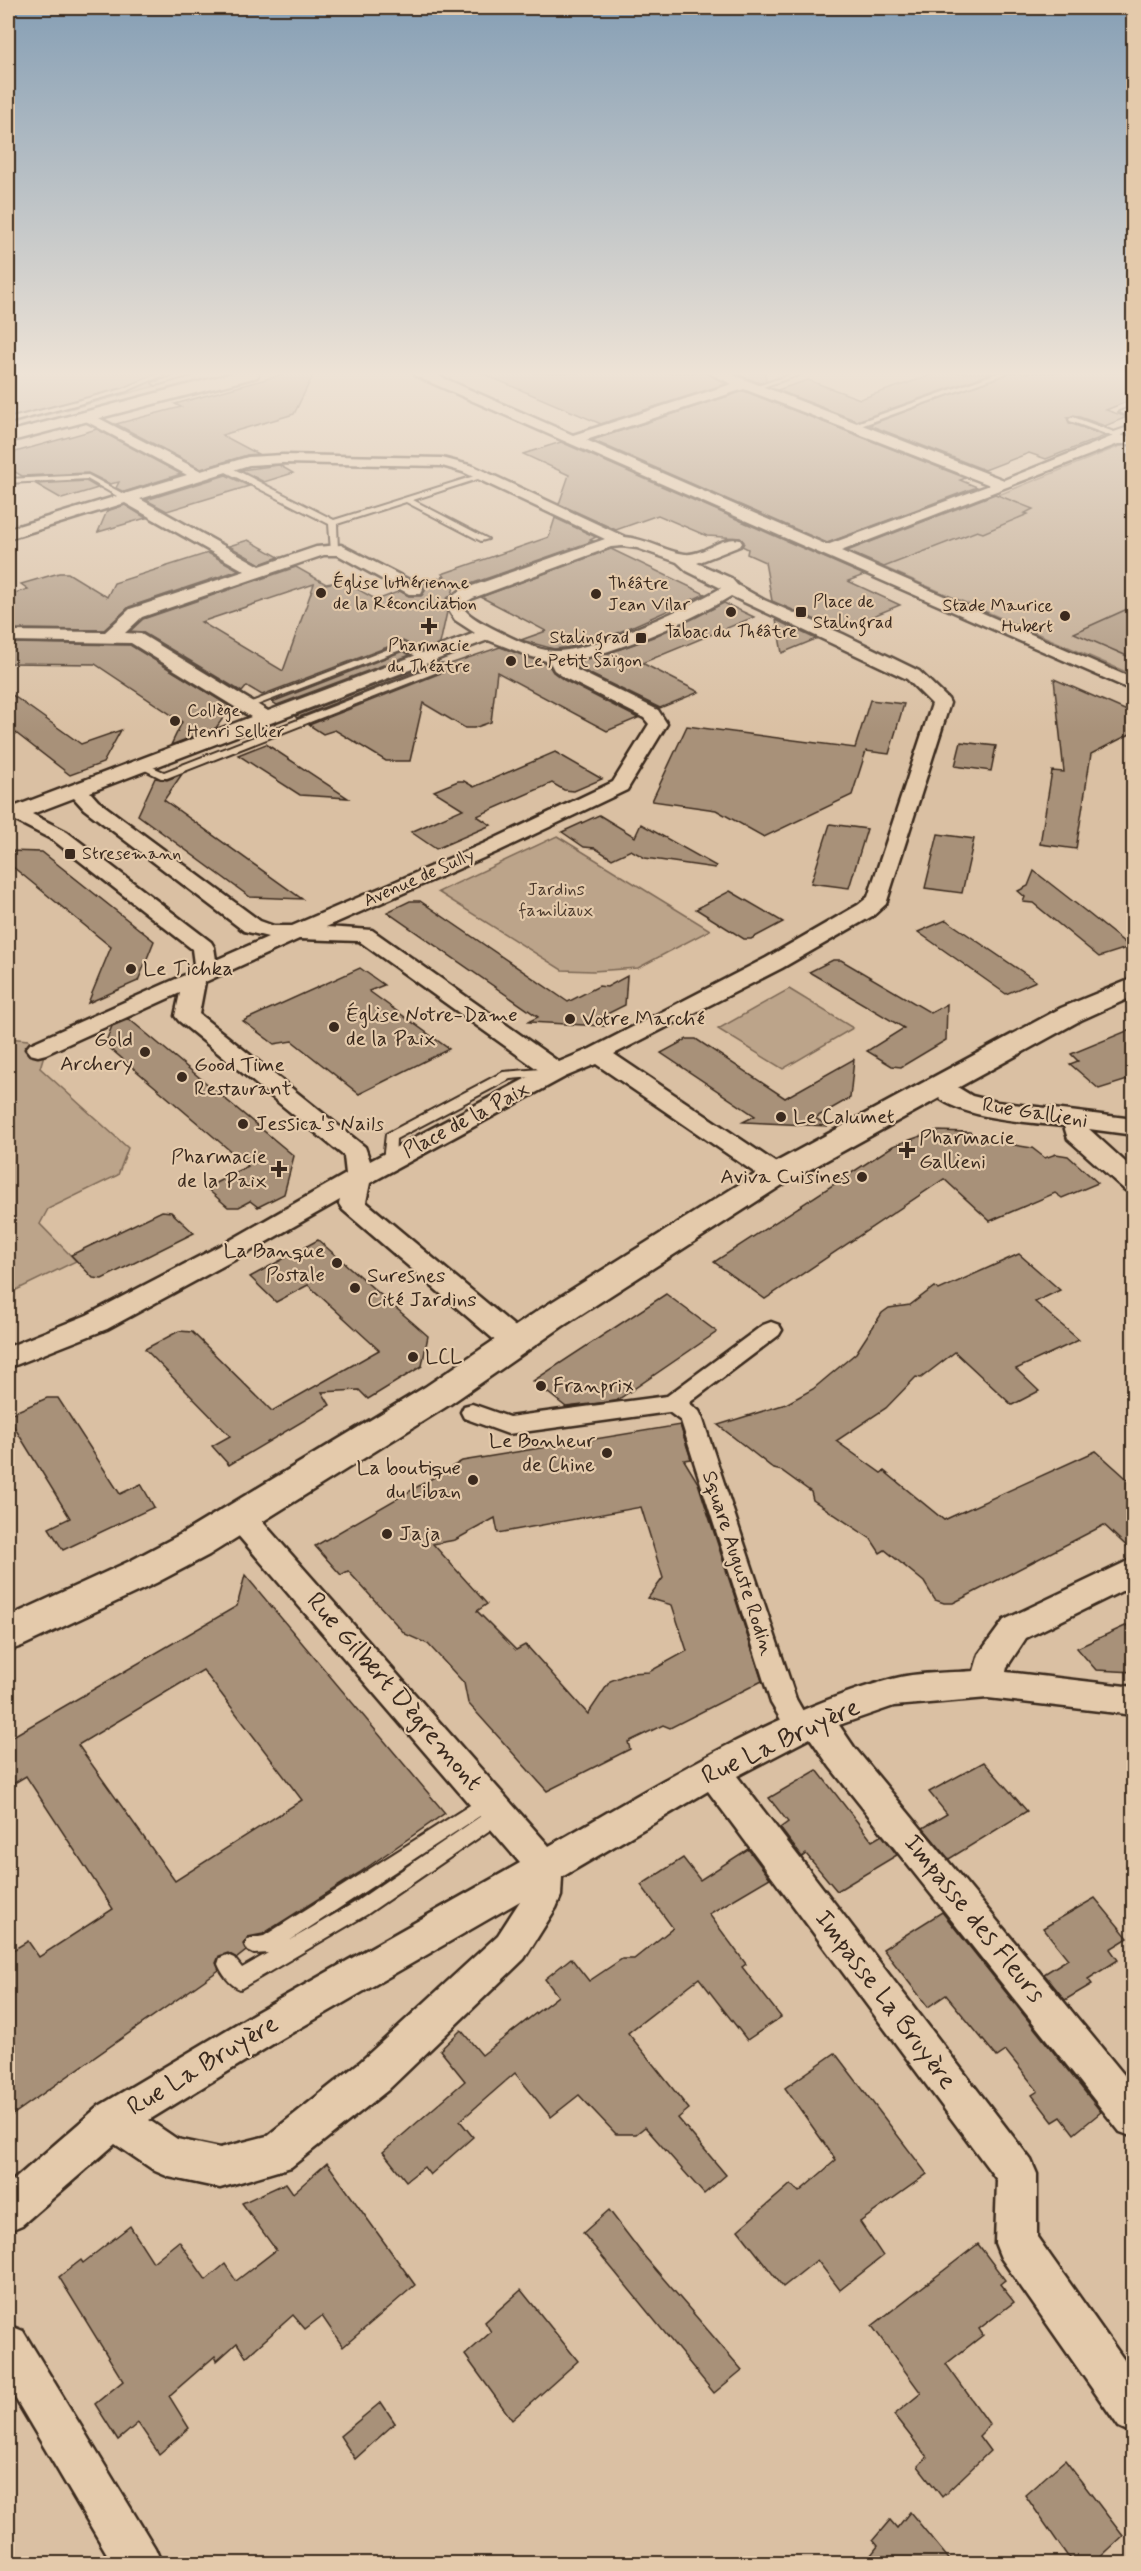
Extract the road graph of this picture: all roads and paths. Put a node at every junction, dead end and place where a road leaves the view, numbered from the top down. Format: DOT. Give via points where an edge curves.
graph roads {
  1 [pos="118,493"];
  2 [pos="144,493"];
  3 [pos="274,493"];
  4 [pos="427,493"];
  5 [pos="519,493"];
  6 [pos="698,493"];
  7 [pos="983,493"];
  8 [pos="127,498"];
  9 [pos="406,500"];
  10 [pos="333,523"];
  11 [pos="774,526"];
  12 [pos="8,534"];
  13 [pos="484,539"];
  14 [pos="622,541"];
  15 [pos="334,550"];
  16 [pos="827,551"];
  17 [pos="683,560"];
  18 [pos="257,571"];
  19 [pos="731,589"];
  20 [pos="452,603"];
  21 [pos="490,633"];
  22 [pos="8,636"];
  23 [pos="109,638"];
  24 [pos="425,657"];
  25 [pos="558,658"];
  26 [pos="333,674"];
  27 [pos="352,685"];
  28 [pos="1134,686"];
  29 [pos="370,695"];
  30 [pos="246,706"];
  31 [pos="266,718"];
  32 [pos="284,728"];
  33 [pos="140,765"];
  34 [pos="76,789"];
  35 [pos="11,814"];
  36 [pos="297,933"];
  37 [pos="194,979"];
  38 [pos="1134,986"];
  39 [pos="38,1049"];
  40 [pos="598,1054"];
  41 [pos="557,1072"];
  42 [pos="940,1087"];
  43 [pos="1075,1120"];
  44 [pos="1134,1127"];
  45 [pos="776,1175"];
  46 [pos="359,1177"];
  47 [pos="1134,1184"];
  48 [pos="771,1330"];
  49 [pos="515,1342"];
  50 [pos="8,1358"];
  51 [pos="673,1403"];
  52 [pos="472,1412"];
  53 [pos="241,1518"];
  54 [pos="1134,1570"];
  55 [pos="8,1635"];
  56 [pos="988,1684"];
  57 [pos="1134,1701"];
  58 [pos="808,1723"];
  59 [pos="713,1771"];
  60 [pos="495,1807"];
  61 [pos="543,1868"];
  62 [pos="254,1945"];
  63 [pos="227,1964"];
  64 [pos="1134,2118"];
  65 [pos="113,2120"];
  66 [pos="8,2211"];
  67 [pos="8,2346"];
  68 [pos="1134,2412"];
  69 [pos="139,2564"];
  1 -- 8 [label="lane"];
  2 -- 8 [label="street"];
  3 -- 10 [label="lane"];
  4 -- 9 [label="lane"];
  5 -- 14 [label="street"];
  6 -- 11 [label="street"];
  7 -- 16 [label="street"];
  8 -- 12 [label="street"];
  8 -- 18 [label="street"];
  9 -- 10 [label="lane"];
  9 -- 13 [label="lane"];
  10 -- 15 [label="lane"];
  11 -- 16 [label="street"];
  11 -- 17 [label="street" via="697,558"];
  14 -- 17 [label="street" via="640,543"];
  14 -- 20 [label="street"];
  15 -- 18 [label="street" via="322,550"];
  15 -- 20 [label="street" via="341,550 420,592"];
  16 -- 28 [label="street"];
  17 -- 19 [label="street"];
  18 -- 23 [label="street" via="136,613"];
  19 -- 25 [label="street" via="627,636"];
  19 -- 40 [label="street, Place de la Paix" via="913,675 941,703 878,899 866,910 774,963"];
  20 -- 21 [label="street" via="462,618"];
  21 -- 24 [label="street"];
  21 -- 25 [label="street" via="531,652"];
  22 -- 23 [label="street"];
  23 -- 30 [label="street" via="135,638"];
  24 -- 26 [label="lane" via="404,646"];
  24 -- 27 [label="street"];
  24 -- 29 [label="lane" via="442,667"];
  25 -- 36 [label="street, Avenue de Sully" via="560,666 571,674 651,714 658,724 621,786"];
  26 -- 27 [label="lane"];
  26 -- 30 [label="lane"];
  27 -- 29 [label="lane"];
  27 -- 31 [label="street"];
  29 -- 32 [label="lane"];
  30 -- 31 [label="street"];
  31 -- 32 [label="lane"];
  31 -- 33 [label="street"];
  32 -- 33 [label="lane" via="164,776"];
  33 -- 34 [label="street"];
  34 -- 35 [label="street"];
  34 -- 36 [label="street" via="252,926 273,933"];
  35 -- 37 [label="street" via="60,836 203,947 205,964"];
  36 -- 37 [label="street, Avenue de Sully"];
  36 -- 41 [label="street" via="364,935"];
  37 -- 39 [label="street, Avenue de Sully"];
  37 -- 46 [label="street" via="187,1016 356,1153"];
  38 -- 42 [label="main road" via="1071,1014"];
  40 -- 41 [label="street, Place de la Paix"];
  40 -- 45 [label="street"];
  41 -- 46 [label="street, Place de la Paix"];
  42 -- 43 [label="street, Rue Gallieni" via="963,1101 997,1110"];
  42 -- 45 [label="main road"];
  43 -- 44 [label="street, Rue Gallieni"];
  43 -- 47 [label="street" via="1077,1133"];
  45 -- 49 [label="main road"];
  46 -- 49 [label="street" via="352,1204"];
  46 -- 50 [label="street, Place de la Paix" via="97,1322"];
  48 -- 51 [label="street"];
  49 -- 53 [label="main road"];
  51 -- 52 [label="street" via="508,1426"];
  51 -- 58 [label="street, Square Auguste Rodin" via="691,1417 784,1703"];
  53 -- 55 [label="main road" via="143,1572"];
  53 -- 60 [label="street, Rue Gilbert Dègremont"];
  54 -- 56 [label="street" via="1015,1629 991,1664"];
  56 -- 57 [label="street, Rue La Bruyère"];
  56 -- 58 [label="street, Rue La Bruyère" via="894,1692"];
  58 -- 59 [label="street, Rue La Bruyère"];
  58 -- 64 [label="street, Impasse des Fleurs" via="842,1757"];
  59 -- 61 [label="street, Rue La Bruyère"];
  59 -- 68 [label="street, Impasse La Bruyère" via="1017,2174 1016,2243"];
  60 -- 61 [label="street, Rue Gilbert Dègremont"];
  60 -- 62 [label="lane" via="267,1945"];
  60 -- 63 [label="lane" via="360,1909 240,1980"];
  61 -- 65 [label="street, Rue La Bruyère"];
  61 -- 65 [label="street, Rue La Bruyère" via="543,1896 511,1947 374,2076 277,2153 220,2168 169,2157"];
  65 -- 66 [label="street"];
  67 -- 69 [label="street"];
}
